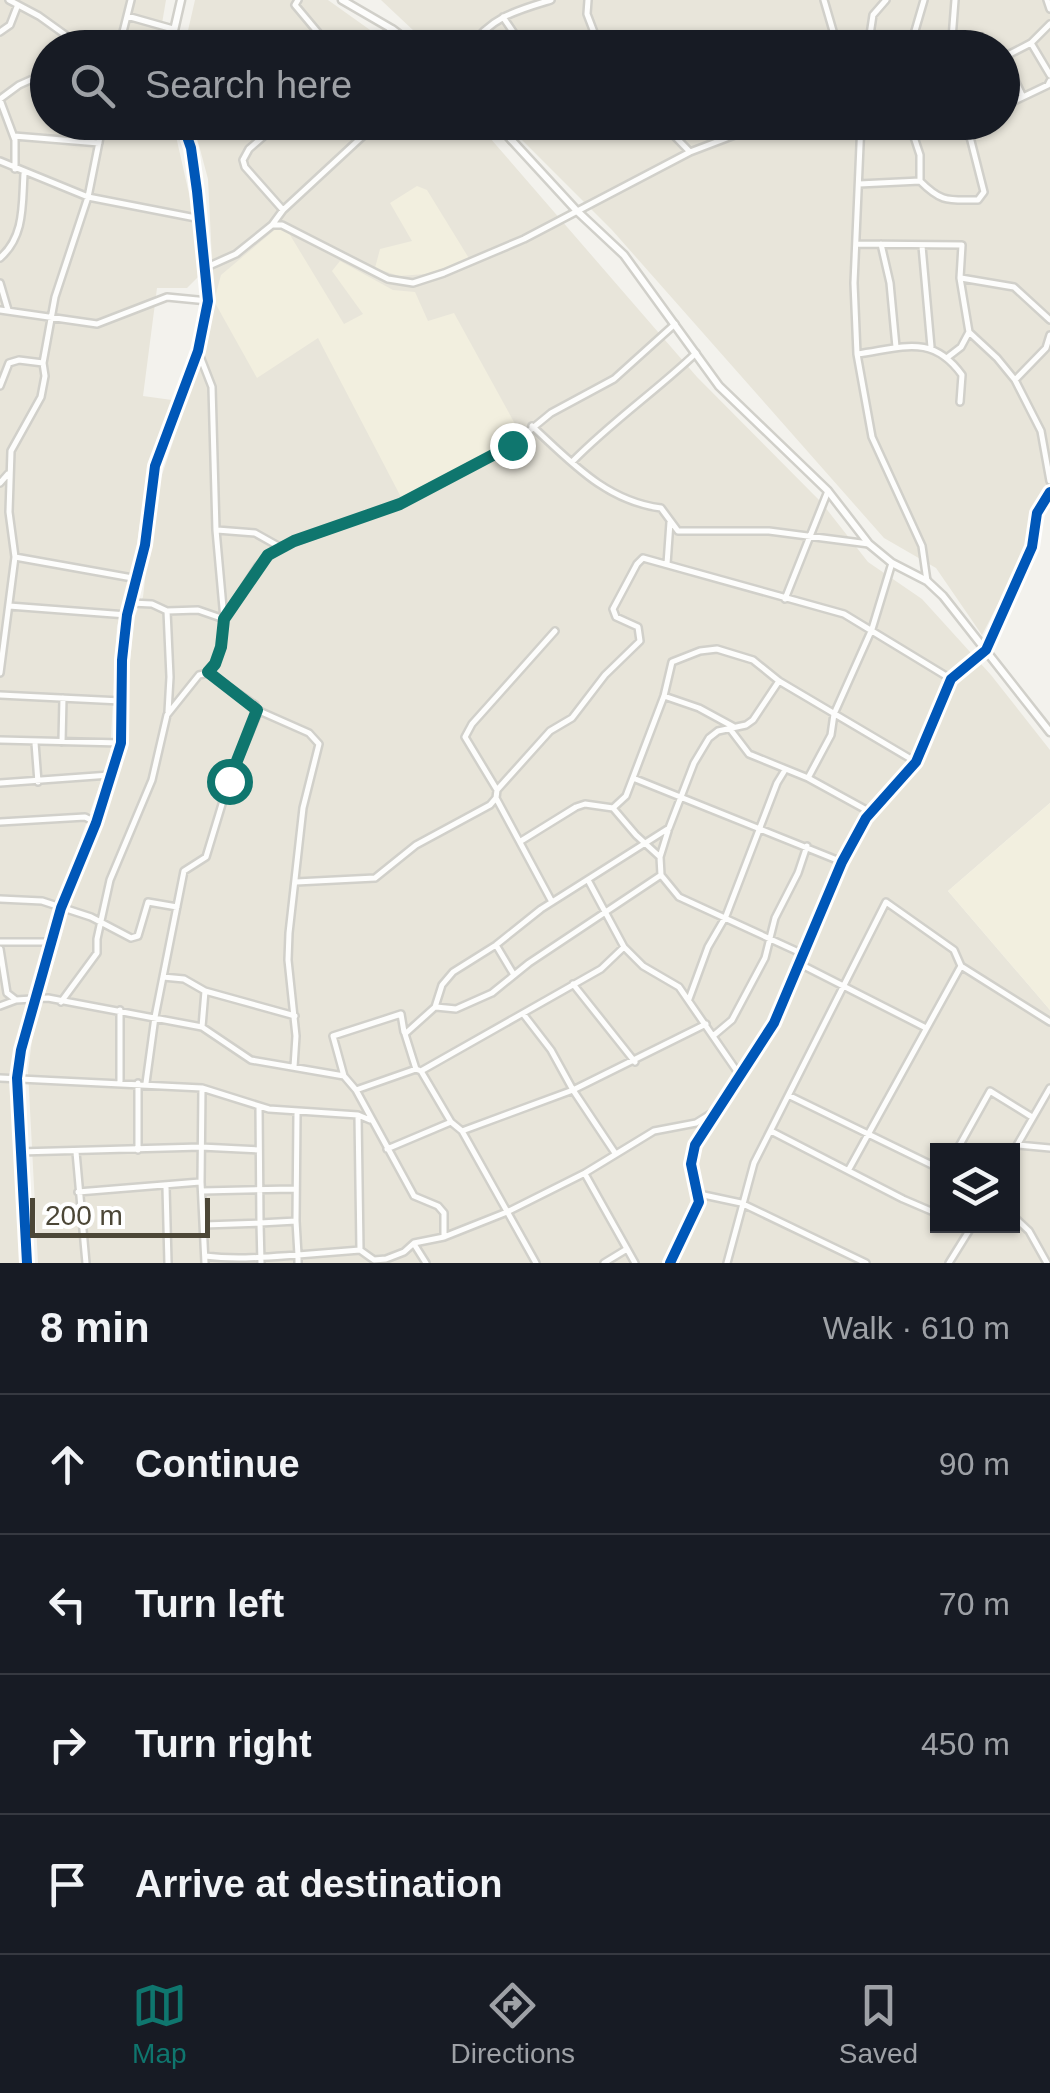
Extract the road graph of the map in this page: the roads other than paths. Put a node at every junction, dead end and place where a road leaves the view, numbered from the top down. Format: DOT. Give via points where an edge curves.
graph roads {
  1 [pos="8,0"];
  2 [pos="131,0"];
  3 [pos="180,0"];
  4 [pos="298,0"];
  5 [pos="342,0"];
  6 [pos="510,0"];
  7 [pos="551,0"];
  8 [pos="588,0"];
  9 [pos="824,0"];
  10 [pos="886,0"];
  11 [pos="924,0"];
  12 [pos="955,0"];
  13 [pos="1047,0"];
  14 [pos="17,7"];
  15 [pos="1050,9"];
  16 [pos="516,11"];
  17 [pos="127,16"];
  18 [pos="502,17"];
  19 [pos="1050,24"];
  20 [pos="392,28"];
  21 [pos="174,29"];
  22 [pos="59,30"];
  23 [pos="123,30"];
  24 [pos="316,30"];
  25 [pos="390,30"];
  26 [pos="394,30"];
  27 [pos="482,30"];
  28 [pos="511,30"];
  29 [pos="593,30"];
  30 [pos="833,30"];
  31 [pos="870,30"];
  32 [pos="915,30"];
  33 [pos="953,30"];
  34 [pos="0,32"];
  35 [pos="1032,43"];
  36 [pos="1020,50"];
  37 [pos="1050,78"];
  38 [pos="30,79"];
  39 [pos="1020,91"];
  40 [pos="1022,95"];
  41 [pos="0,99"];
  42 [pos="14,136"];
  43 [pos="30,138"];
  44 [pos="56,140"];
  45 [pos="99,140"];
  46 [pos="188,140"];
  47 [pos="259,140"];
  48 [pos="359,140"];
  49 [pos="511,140"];
  50 [pos="678,140"];
  51 [pos="722,140"];
  52 [pos="860,140"];
  53 [pos="915,140"];
  54 [pos="971,140"];
  55 [pos="98,144"];
  56 [pos="690,152"];
  57 [pos="0,162"];
  58 [pos="15,169"];
  59 [pos="24,173"];
  60 [pos="920,181"];
  61 [pos="859,184"];
  62 [pos="88,197"];
  63 [pos="284,210"];
  64 [pos="576,210"];
  65 [pos="200,219"];
  66 [pos="272,225"];
  67 [pos="855,244"];
  68 [pos="881,244"];
  69 [pos="922,246"];
  70 [pos="0,258"];
  71 [pos="208,267"];
  72 [pos="960,278"];
  73 [pos="0,283"];
  74 [pos="208,301"];
  75 [pos="4,310"];
  76 [pos="50,319"];
  77 [pos="1050,320"];
  78 [pos="675,324"];
  79 [pos="968,332"];
  80 [pos="1050,334"];
  81 [pos="896,348"];
  82 [pos="931,348"];
  83 [pos="198,352"];
  84 [pos="696,353"];
  85 [pos="857,354"];
  86 [pos="948,357"];
  87 [pos="43,363"];
  88 [pos="1015,380"];
  89 [pos="0,386"];
  90 [pos="960,402"];
  91 [pos="532,426"];
  92 [pos="572,462"];
  93 [pos="8,474"];
  94 [pos="1050,481"];
  95 [pos="0,483"];
  96 [pos="828,491"];
  97 [pos="1050,492"];
  98 [pos="670,520"];
  99 [pos="216,530"];
  100 [pos="808,536"];
  101 [pos="869,544"];
  102 [pos="280,547"];
  103 [pos="15,557"];
  104 [pos="892,563"];
  105 [pos="667,564"];
  106 [pos="138,579"];
  107 [pos="927,581"];
  108 [pos="785,599"];
  109 [pos="130,604"];
  110 [pos="9,609"];
  111 [pos="166,611"];
  112 [pos="127,614"];
  113 [pos="0,616"];
  114 [pos="224,619"];
  115 [pos="872,628"];
  116 [pos="556,632"];
  117 [pos="986,650"];
  118 [pos="208,672"];
  119 [pos="0,673"];
  120 [pos="951,678"];
  121 [pos="780,681"];
  122 [pos="0,695"];
  123 [pos="664,696"];
  124 [pos="63,698"];
  125 [pos="121,701"];
  126 [pos="257,710"];
  127 [pos="834,714"];
  128 [pos="167,715"];
  129 [pos="733,729"];
  130 [pos="1050,732"];
  131 [pos="0,740"];
  132 [pos="62,742"];
  133 [pos="35,743"];
  134 [pos="121,743"];
  135 [pos="916,762"];
  136 [pos="785,770"];
  137 [pos="113,775"];
  138 [pos="633,778"];
  139 [pos="808,778"];
  140 [pos="38,782"];
  141 [pos="0,783"];
  142 [pos="497,794"];
  143 [pos="681,799"];
  144 [pos="613,808"];
  145 [pos="870,812"];
  146 [pos="0,822"];
  147 [pos="96,822"];
  148 [pos="669,828"];
  149 [pos="761,828"];
  150 [pos="521,841"];
  151 [pos="645,842"];
  152 [pos="806,846"];
  153 [pos="660,857"];
  154 [pos="842,862"];
  155 [pos="661,875"];
  156 [pos="588,880"];
  157 [pos="296,882"];
  158 [pos="0,898"];
  159 [pos="552,902"];
  160 [pos="61,908"];
  161 [pos="177,908"];
  162 [pos="606,914"];
  163 [pos="726,916"];
  164 [pos="100,921"];
  165 [pos="770,937"];
  166 [pos="52,942"];
  167 [pos="496,945"];
  168 [pos="0,946"];
  169 [pos="624,947"];
  170 [pos="804,954"];
  171 [pos="800,964"];
  172 [pos="961,966"];
  173 [pos="514,975"];
  174 [pos="163,977"];
  175 [pos="574,984"];
  176 [pos="845,988"];
  177 [pos="205,991"];
  178 [pos="37,998"];
  179 [pos="689,998"];
  180 [pos="16,1000"];
  181 [pos="61,1002"];
  182 [pos="0,1006"];
  183 [pos="436,1006"];
  184 [pos="120,1010"];
  185 [pos="524,1014"];
  186 [pos="155,1016"];
  187 [pos="295,1016"];
  188 [pos="1050,1022"];
  189 [pos="706,1024"];
  190 [pos="202,1027"];
  191 [pos="926,1028"];
  192 [pos="404,1034"];
  193 [pos="713,1036"];
  194 [pos="635,1062"];
  195 [pos="294,1067"];
  196 [pos="418,1070"];
  197 [pos="344,1076"];
  198 [pos="0,1078"];
  199 [pos="17,1078"];
  200 [pos="741,1078"];
  201 [pos="120,1082"];
  202 [pos="142,1083"];
  203 [pos="202,1088"];
  204 [pos="1050,1088"];
  205 [pos="356,1090"];
  206 [pos="573,1090"];
  207 [pos="790,1096"];
  208 [pos="723,1105"];
  209 [pos="259,1106"];
  210 [pos="297,1113"];
  211 [pos="358,1115"];
  212 [pos="1032,1117"];
  213 [pos="370,1120"];
  214 [pos="451,1122"];
  215 [pos="462,1131"];
  216 [pos="771,1131"];
  217 [pos="868,1133"];
  218 [pos="962,1143"];
  219 [pos="1019,1143"];
  220 [pos="1020,1144"];
  221 [pos="201,1147"];
  222 [pos="1050,1148"];
  223 [pos="387,1149"];
  224 [pos="138,1150"];
  225 [pos="259,1150"];
  226 [pos="19,1152"];
  227 [pos="76,1152"];
  228 [pos="615,1153"];
  229 [pos="930,1164"];
  230 [pos="849,1169"];
  231 [pos="585,1173"];
  232 [pos="201,1182"];
  233 [pos="166,1187"];
  234 [pos="295,1188"];
  235 [pos="202,1190"];
  236 [pos="258,1190"];
  237 [pos="78,1192"];
  238 [pos="699,1194"];
  239 [pos="741,1203"];
  240 [pos="930,1211"];
  241 [pos="507,1212"];
  242 [pos="296,1221"];
  243 [pos="1020,1222"];
  244 [pos="260,1223"];
  245 [pos="204,1225"];
  246 [pos="966,1233"];
  247 [pos="444,1238"];
  248 [pos="414,1243"];
  249 [pos="360,1250"];
  250 [pos="627,1250"];
  251 [pos="955,1255"];
  252 [pos="298,1259"];
  253 [pos="205,1260"];
  254 [pos="261,1260"];
  255 [pos="26,1263"];
  256 [pos="86,1263"];
  257 [pos="168,1263"];
  258 [pos="426,1263"];
  259 [pos="536,1263"];
  260 [pos="604,1263"];
  261 [pos="634,1263"];
  262 [pos="670,1263"];
  263 [pos="728,1263"];
  264 [pos="866,1263"];
  265 [pos="949,1263"];
  266 [pos="959,1263"];
  267 [pos="1047,1263"];
  1 -- 14 [label="street"];
  2 -- 17 [label="street"];
  3 -- 21 [label="street"];
  4 -- 24 [label="street" via="295,5"];
  5 -- 20 [label="street"];
  6 -- 16 [label="street"];
  7 -- 16 [label="street"];
  8 -- 29 [label="street"];
  9 -- 30 [label="street"];
  10 -- 31 [label="street" via="872,14"];
  11 -- 32 [label="street"];
  12 -- 33 [label="street"];
  13 -- 15 [label="street"];
  14 -- 22 [label="street"];
  14 -- 34 [label="street"];
  16 -- 18 [label="street"];
  17 -- 21 [label="street"];
  17 -- 23 [label="street"];
  18 -- 27 [label="street"];
  18 -- 28 [label="street"];
  19 -- 35 [label="street"];
  20 -- 25 [label="street"];
  20 -- 26 [label="street"];
  35 -- 36 [label="street"];
  35 -- 37 [label="street"];
  37 -- 40 [label="street"];
  38 -- 41 [label="street"];
  39 -- 40 [label="street"];
  41 -- 42 [label="street"];
  42 -- 43 [label="street"];
  42 -- 58 [label="street"];
  44 -- 55 [label="street"];
  45 -- 55 [label="street"];
  46 -- 65 [label="street"];
  47 -- 63 [label="street" via="243,160 245,167"];
  48 -- 63 [label="street"];
  49 -- 64 [label="street"];
  50 -- 56 [label="street"];
  51 -- 56 [label="street"];
  52 -- 61 [label="street"];
  53 -- 60 [label="street"];
  54 -- 60 [label="street" via="984,187 978,200 942,200"];
  55 -- 62 [label="street"];
  56 -- 64 [label="street"];
  57 -- 58 [label="street"];
  58 -- 59 [label="street"];
  59 -- 62 [label="street"];
  59 -- 70 [label="street" via="19,234"];
  60 -- 61 [label="street"];
  61 -- 67 [label="street"];
  62 -- 65 [label="street"];
  62 -- 76 [label="street"];
  63 -- 66 [label="street"];
  64 -- 66 [label="street" via="486,256 402,283 293,228"];
  64 -- 78 [label="street" via="624,255"];
  65 -- 71 [label="street"];
  66 -- 71 [label="street"];
  67 -- 68 [label="street"];
  67 -- 85 [label="street"];
  68 -- 69 [label="street"];
  68 -- 81 [label="street"];
  69 -- 72 [label="street" via="962,245"];
  69 -- 82 [label="street"];
  71 -- 74 [label="street"];
  72 -- 77 [label="street" via="1014,287"];
  72 -- 79 [label="street"];
  73 -- 75 [label="street"];
  74 -- 76 [label="street" via="168,297 97,324"];
  74 -- 83 [label="street"];
  75 -- 76 [label="street"];
  76 -- 87 [label="street"];
  78 -- 84 [label="street"];
  78 -- 91 [label="street" via="614,379"];
  79 -- 86 [label="street"];
  79 -- 88 [label="street"];
  80 -- 88 [label="street" via="1046,348"];
  81 -- 82 [label="street"];
  81 -- 85 [label="street"];
  82 -- 86 [label="street"];
  83 -- 99 [label="street" via="212,386"];
  83 -- 106 [label="street" via="155,466"];
  84 -- 92 [label="street"];
  84 -- 96 [label="street" via="719,386"];
  85 -- 107 [label="street" via="872,437 922,546"];
  86 -- 90 [label="street" via="962,375"];
  87 -- 89 [label="street" via="9,364"];
  87 -- 93 [label="street" via="41,397 11,451"];
  88 -- 94 [label="street" via="1041,431"];
  91 -- 92 [label="street"];
  91 -- 102 [label="street" via="512,445 400,504"];
  92 -- 98 [label="street" via="598,485 661,508"];
  93 -- 95 [label="street"];
  93 -- 103 [label="street"];
  96 -- 100 [label="street"];
  96 -- 101 [label="street"];
  97 -- 117 [label="street"];
  98 -- 100 [label="street" via="681,531"];
  98 -- 105 [label="street"];
  99 -- 102 [label="street" via="255,533"];
  99 -- 114 [label="street"];
  100 -- 101 [label="street"];
  100 -- 108 [label="street"];
  101 -- 104 [label="street"];
  102 -- 114 [label="street" via="258,566"];
  103 -- 106 [label="street"];
  103 -- 110 [label="street"];
  104 -- 107 [label="street"];
  104 -- 115 [label="street"];
  105 -- 108 [label="street"];
  105 -- 142 [label="street" via="640,560 613,610 638,627 640,640"];
  106 -- 109 [label="street"];
  107 -- 117 [label="street"];
  108 -- 115 [label="street"];
  109 -- 111 [label="street"];
  109 -- 112 [label="street"];
  110 -- 112 [label="street"];
  110 -- 113 [label="street"];
  110 -- 119 [label="street"];
  111 -- 114 [label="street" via="198,610"];
  111 -- 128 [label="street"];
  112 -- 125 [label="street"];
  114 -- 118 [label="street" via="221,647"];
  115 -- 120 [label="street"];
  115 -- 127 [label="street"];
  116 -- 142 [label="street" via="467,730 466,742"];
  117 -- 120 [label="street"];
  117 -- 130 [label="street"];
  118 -- 126 [label="street"];
  118 -- 128 [label="street"];
  120 -- 135 [label="street"];
  121 -- 123 [label="street" via="753,660 708,649 672,662"];
  121 -- 127 [label="street"];
  121 -- 129 [label="street" via="753,720"];
  122 -- 124 [label="street"];
  123 -- 129 [label="street"];
  123 -- 138 [label="street"];
  124 -- 125 [label="street"];
  124 -- 132 [label="street"];
  125 -- 134 [label="street"];
  126 -- 157 [label="street" via="319,744 303,808"];
  126 -- 161 [label="street" via="206,857 184,871"];
  127 -- 135 [label="street"];
  127 -- 139 [label="street" via="831,735"];
  128 -- 164 [label="street" via="152,780"];
  129 -- 136 [label="street" via="749,754"];
  129 -- 143 [label="street" via="709,738"];
  131 -- 133 [label="street"];
  132 -- 133 [label="street"];
  132 -- 134 [label="street"];
  133 -- 140 [label="street"];
  134 -- 137 [label="street"];
  135 -- 145 [label="street"];
  136 -- 139 [label="street"];
  136 -- 149 [label="street"];
  137 -- 140 [label="street"];
  137 -- 147 [label="street"];
  138 -- 143 [label="street"];
  138 -- 144 [label="street"];
  139 -- 145 [label="street"];
  140 -- 141 [label="street"];
  142 -- 150 [label="street"];
  142 -- 157 [label="street" via="490,805 416,844 375,878"];
  143 -- 148 [label="street"];
  143 -- 149 [label="street"];
  144 -- 150 [label="street" via="585,804"];
  144 -- 151 [label="street"];
  145 -- 154 [label="street"];
  146 -- 147 [label="street"];
  147 -- 160 [label="street"];
  148 -- 151 [label="street"];
  148 -- 153 [label="street"];
  149 -- 152 [label="street"];
  149 -- 163 [label="street"];
  150 -- 159 [label="street"];
  151 -- 153 [label="street"];
  151 -- 156 [label="street"];
  152 -- 154 [label="street"];
  152 -- 165 [label="street"];
  153 -- 155 [label="street"];
  154 -- 170 [label="street"];
  155 -- 162 [label="street"];
  155 -- 163 [label="street" via="679,897"];
  156 -- 159 [label="street"];
  156 -- 162 [label="street"];
  157 -- 187 [label="street" via="288,960"];
  158 -- 160 [label="street"];
  159 -- 167 [label="street"];
  160 -- 164 [label="street"];
  160 -- 166 [label="street"];
  161 -- 164 [label="street" via="148,902 135,938"];
  161 -- 174 [label="street"];
  162 -- 169 [label="street"];
  162 -- 173 [label="street"];
  163 -- 165 [label="street"];
  163 -- 179 [label="street"];
  164 -- 181 [label="street" via="97,953"];
  165 -- 170 [label="street"];
  165 -- 193 [label="street" via="732,1020"];
  166 -- 168 [label="street"];
  166 -- 178 [label="street"];
  167 -- 173 [label="street"];
  167 -- 183 [label="street" via="446,978"];
  168 -- 180 [label="street" via="7,993"];
  169 -- 175 [label="street"];
  169 -- 179 [label="street"];
  170 -- 171 [label="street"];
  171 -- 176 [label="street"];
  171 -- 200 [label="street"];
  172 -- 176 [label="street" via="954,950 886,902"];
  172 -- 188 [label="street"];
  172 -- 191 [label="street"];
  173 -- 183 [label="street" via="473,1004"];
  174 -- 177 [label="street" via="184,978"];
  174 -- 186 [label="street"];
  175 -- 185 [label="street"];
  175 -- 194 [label="street"];
  176 -- 191 [label="street"];
  176 -- 207 [label="street"];
  177 -- 187 [label="street"];
  177 -- 190 [label="street"];
  178 -- 180 [label="street"];
  178 -- 181 [label="street"];
  178 -- 199 [label="street"];
  179 -- 189 [label="street"];
  180 -- 182 [label="street"];
  181 -- 184 [label="street"];
  183 -- 192 [label="street"];
  184 -- 186 [label="street"];
  184 -- 201 [label="street"];
  185 -- 196 [label="street"];
  185 -- 206 [label="street"];
  186 -- 190 [label="street"];
  186 -- 202 [label="street"];
  187 -- 195 [label="street"];
  189 -- 193 [label="street"];
  189 -- 194 [label="street"];
  190 -- 195 [label="street" via="251,1060"];
  191 -- 217 [label="street"];
  192 -- 196 [label="street"];
  192 -- 197 [label="street" via="401,1014 337,1033 332,1040"];
  193 -- 200 [label="street"];
  194 -- 206 [label="street"];
  195 -- 197 [label="street"];
  196 -- 205 [label="street"];
  196 -- 214 [label="street"];
  197 -- 205 [label="street"];
  198 -- 199 [label="street"];
  199 -- 201 [label="street"];
  199 -- 226 [label="street"];
  200 -- 208 [label="street"];
  201 -- 202 [label="street"];
  202 -- 203 [label="street"];
  202 -- 224 [label="street"];
  203 -- 209 [label="street"];
  203 -- 221 [label="street"];
  204 -- 212 [label="street"];
  205 -- 213 [label="street"];
  206 -- 215 [label="street"];
  206 -- 228 [label="street"];
  207 -- 216 [label="street"];
  207 -- 217 [label="street"];
  208 -- 228 [label="street" via="696,1124 660,1129"];
  208 -- 238 [label="street" via="692,1153"];
  209 -- 210 [label="street"];
  209 -- 225 [label="street"];
  210 -- 211 [label="street"];
  210 -- 234 [label="street"];
  211 -- 213 [label="street"];
  211 -- 249 [label="street"];
  212 -- 218 [label="street" via="990,1091"];
  212 -- 219 [label="street"];
  213 -- 223 [label="street"];
  214 -- 215 [label="street"];
  214 -- 223 [label="street"];
  215 -- 241 [label="street"];
  216 -- 230 [label="street"];
  216 -- 239 [label="street"];
  217 -- 229 [label="street"];
  217 -- 230 [label="street"];
  220 -- 222 [label="street"];
  221 -- 224 [label="street"];
  221 -- 225 [label="street"];
  221 -- 232 [label="street"];
  223 -- 247 [label="street" via="414,1196 444,1213"];
  224 -- 227 [label="street"];
  225 -- 236 [label="street"];
  226 -- 227 [label="street"];
  226 -- 255 [label="street"];
  227 -- 237 [label="street"];
  228 -- 231 [label="street"];
  230 -- 240 [label="street"];
  231 -- 241 [label="street"];
  231 -- 250 [label="street"];
  232 -- 233 [label="street"];
  232 -- 235 [label="street"];
  233 -- 237 [label="street"];
  233 -- 257 [label="street"];
  234 -- 236 [label="street"];
  234 -- 242 [label="street"];
  235 -- 236 [label="street"];
  235 -- 245 [label="street"];
  236 -- 244 [label="street"];
  237 -- 256 [label="street"];
  238 -- 239 [label="street"];
  238 -- 262 [label="street"];
  239 -- 263 [label="street"];
  239 -- 264 [label="street"];
  241 -- 247 [label="street"];
  241 -- 259 [label="street"];
  242 -- 244 [label="street"];
  242 -- 252 [label="street"];
  243 -- 267 [label="street"];
  244 -- 245 [label="street"];
  244 -- 254 [label="street"];
  245 -- 253 [label="street"];
  246 -- 251 [label="street"];
  247 -- 248 [label="street"];
  248 -- 249 [label="street" via="386,1259"];
  248 -- 258 [label="street"];
  249 -- 252 [label="street"];
  250 -- 260 [label="street"];
  250 -- 261 [label="street"];
  251 -- 265 [label="street"];
  251 -- 266 [label="street"];
  252 -- 254 [label="street"];
  253 -- 254 [label="street"];
}
